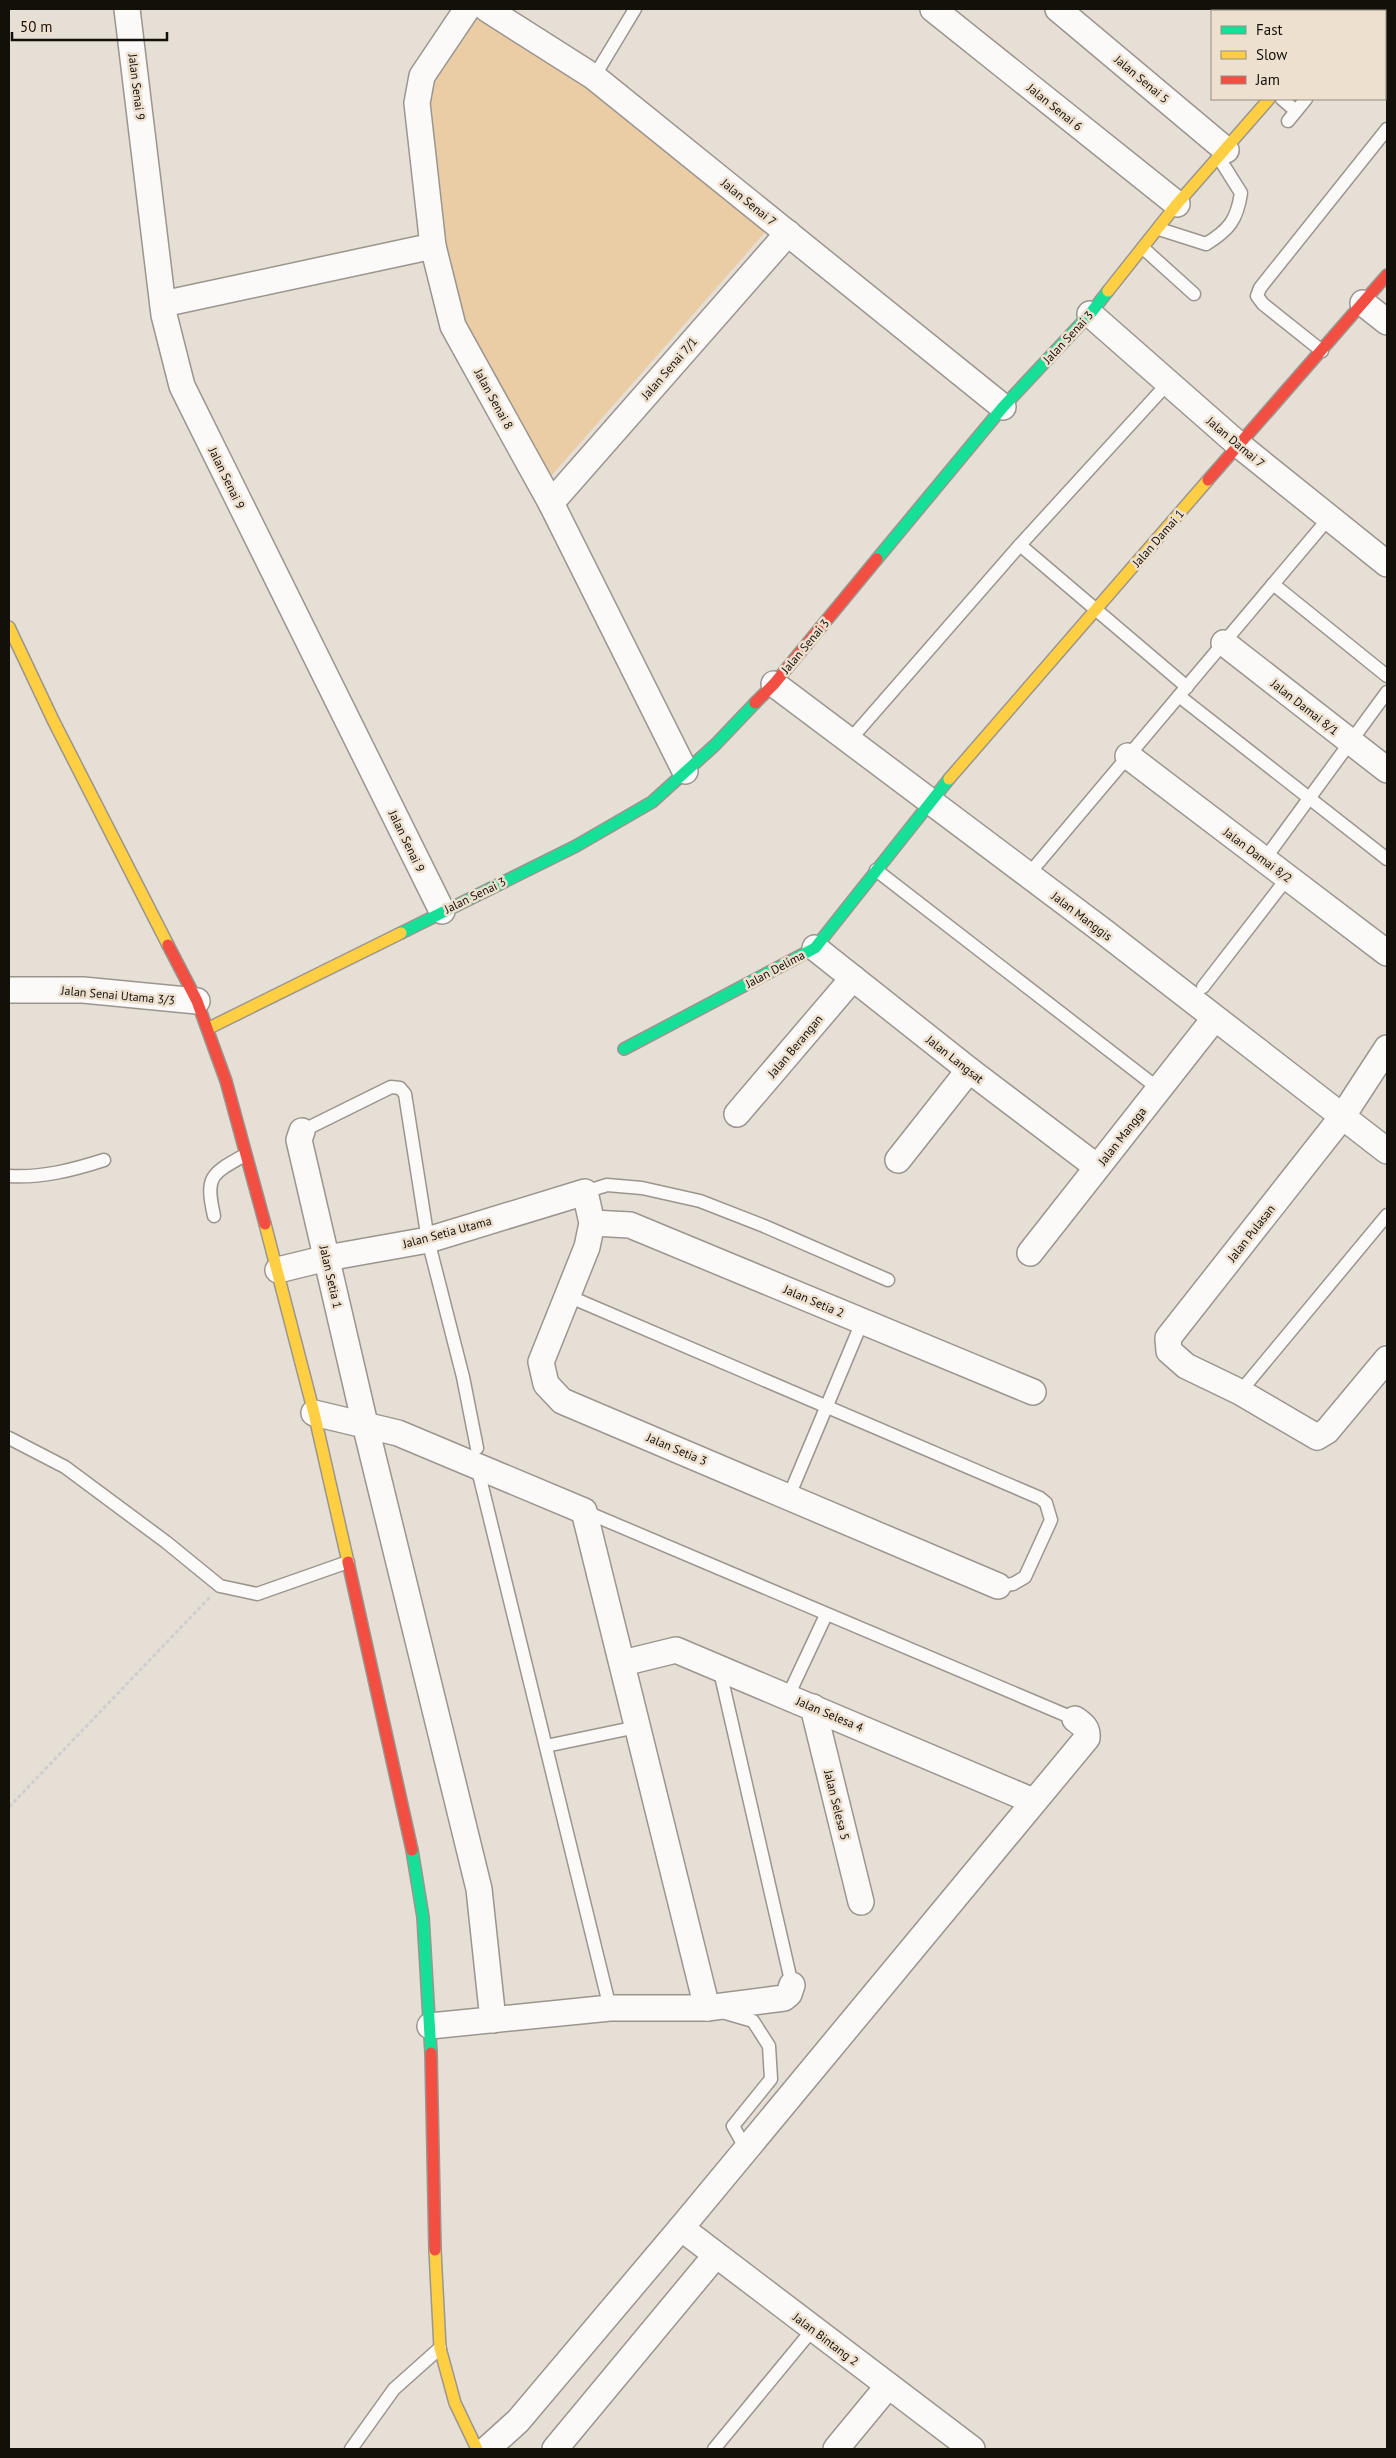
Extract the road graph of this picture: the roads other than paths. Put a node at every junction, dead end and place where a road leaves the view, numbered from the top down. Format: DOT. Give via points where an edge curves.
graph roads {
  1 [pos="127,9"];
  2 [pos="467,9"];
  3 [pos="488,9"];
  4 [pos="635,9"];
  5 [pos="933,9"];
  6 [pos="1058,9"];
  7 [pos="594,77"];
  8 [pos="1268,100"];
  9 [pos="1283,100"];
  10 [pos="1305,100"];
  11 [pos="1296,111"];
  12 [pos="1288,121"];
  13 [pos="1387,129"];
  14 [pos="1222,154"];
  15 [pos="1177,204"];
  16 [pos="1158,228"];
  17 [pos="788,234"];
  18 [pos="433,246"];
  19 [pos="1143,248"];
  20 [pos="1387,275"];
  21 [pos="1194,294"];
  22 [pos="1363,303"];
  23 [pos="163,304"];
  24 [pos="1090,314"];
  25 [pos="1387,322"];
  26 [pos="1322,351"];
  27 [pos="1168,383"];
  28 [pos="1003,406"];
  29 [pos="1239,445"];
  30 [pos="551,503"];
  31 [pos="1328,519"];
  32 [pos="1020,545"];
  33 [pos="1387,564"];
  34 [pos="1273,584"];
  35 [pos="1096,610"];
  36 [pos="9,627"];
  37 [pos="1224,643"];
  38 [pos="1387,676"];
  39 [pos="774,684"];
  40 [pos="1183,691"];
  41 [pos="1387,692"];
  42 [pos="849,741"];
  43 [pos="1351,742"];
  44 [pos="1128,756"];
  45 [pos="1387,770"];
  46 [pos="686,771"];
  47 [pos="1309,798"];
  48 [pos="929,801"];
  49 [pos="1387,859"];
  50 [pos="1264,860"];
  51 [pos="876,870"];
  52 [pos="1028,875"];
  53 [pos="1288,877"];
  54 [pos="442,911"];
  55 [pos="815,948"];
  56 [pos="1387,953"];
  57 [pos="853,978"];
  58 [pos="1203,987"];
  59 [pos="9,990"];
  60 [pos="197,1001"];
  61 [pos="1214,1018"];
  62 [pos="208,1028"];
  63 [pos="1387,1048"];
  64 [pos="624,1049"];
  65 [pos="968,1070"];
  66 [pos="1159,1089"];
  67 [pos="737,1114"];
  68 [pos="1342,1117"];
  69 [pos="302,1131"];
  70 [pos="1387,1151"];
  71 [pos="245,1155"];
  72 [pos="104,1160"];
  73 [pos="898,1160"];
  74 [pos="1097,1167"];
  75 [pos="9,1176"];
  76 [pos="585,1192"];
  77 [pos="1387,1215"];
  78 [pos="214,1216"];
  79 [pos="592,1223"];
  80 [pos="428,1240"];
  81 [pos="1030,1253"];
  82 [pos="327,1258"];
  83 [pos="278,1270"];
  84 [pos="888,1280"];
  85 [pos="568,1296"];
  86 [pos="862,1322"];
  87 [pos="1387,1359"];
  88 [pos="1033,1392"];
  89 [pos="1240,1392"];
  90 [pos="828,1407"];
  91 [pos="314,1413"];
  92 [pos="365,1424"];
  93 [pos="9,1438"];
  94 [pos="477,1456"];
  95 [pos="789,1496"];
  96 [pos="584,1511"];
  97 [pos="348,1562"];
  98 [pos="998,1586"];
  99 [pos="826,1614"];
  100 [pos="623,1663"];
  101 [pos="719,1667"];
  102 [pos="788,1696"];
  103 [pos="813,1707"];
  104 [pos="1075,1719"];
  105 [pos="637,1727"];
  106 [pos="546,1746"];
  107 [pos="1033,1801"];
  108 [pos="861,1902"];
  109 [pos="792,1985"];
  110 [pos="610,2008"];
  111 [pos="707,2008"];
  112 [pos="493,2020"];
  113 [pos="430,2026"];
  114 [pos="746,2149"];
  115 [pos="681,2228"];
  116 [pos="716,2255"];
  117 [pos="813,2329"];
  118 [pos="440,2348"];
  119 [pos="888,2386"];
  120 [pos="966,2448"];
  121 [pos="351,2449"];
  122 [pos="477,2449"];
  123 [pos="487,2449"];
  124 [pos="555,2449"];
  125 [pos="714,2449"];
  126 [pos="836,2449"];
  1 -- 23 [label="street, Jalan Senai 9"];
  2 -- 18 [label="street, Jalan Senai 8" via="422,76 417,103"];
  3 -- 7 [label="street, Jalan Senai 7"];
  4 -- 7 [label="lane"];
  5 -- 15 [label="street, Jalan Senai 6"];
  6 -- 14 [label="street, Jalan Senai 5"];
  7 -- 17 [label="street, Jalan Senai 7"];
  8 -- 14 [label="street, Jalan Senai 3"];
  9 -- 11 [label="lane"];
  10 -- 11 [label="lane"];
  11 -- 12 [label="lane"];
  13 -- 26 [label="lane" via="1260,288 1257,296"];
  14 -- 15 [label="street, Jalan Senai 3"];
  14 -- 16 [label="lane" via="1241,193 1238,213 1224,233 1206,244"];
  15 -- 16 [label="street, Jalan Senai 3"];
  16 -- 19 [label="street, Jalan Senai 3"];
  17 -- 28 [label="street, Jalan Senai 7"];
  17 -- 30 [label="street, Jalan Senai 7/1"];
  18 -- 23 [label="street"];
  18 -- 30 [label="street, Jalan Senai 8" via="453,326"];
  19 -- 21 [label="lane"];
  19 -- 24 [label="street, Jalan Senai 3"];
  20 -- 22 [label="street, Jalan Damai 1"];
  22 -- 25 [label="street"];
  22 -- 26 [label="street, Jalan Damai 1"];
  23 -- 54 [label="street, Jalan Senai 9" via="182,386"];
  24 -- 27 [label="street, Jalan Damai 7"];
  24 -- 28 [label="street, Jalan Senai 3"];
  26 -- 29 [label="street, Jalan Damai 1"];
  27 -- 29 [label="street, Jalan Damai 7"];
  27 -- 32 [label="lane"];
  28 -- 39 [label="street, Jalan Senai 3"];
  29 -- 31 [label="street, Jalan Damai 7"];
  29 -- 35 [label="street, Jalan Damai 1"];
  30 -- 46 [label="street, Jalan Senai 8"];
  31 -- 33 [label="street, Jalan Damai 7"];
  31 -- 34 [label="lane"];
  32 -- 35 [label="lane"];
  32 -- 42 [label="lane"];
  34 -- 37 [label="lane"];
  34 -- 38 [label="lane"];
  35 -- 40 [label="lane"];
  35 -- 48 [label="street, Jalan Damai 1"];
  36 -- 60 [label="street"];
  37 -- 40 [label="lane"];
  37 -- 43 [label="street, Jalan Damai 8/1"];
  39 -- 42 [label="street, Jalan Manggis"];
  39 -- 46 [label="street, Jalan Senai 3"];
  40 -- 44 [label="lane"];
  40 -- 47 [label="lane"];
  41 -- 43 [label="lane"];
  42 -- 48 [label="street, Jalan Manggis"];
  43 -- 45 [label="street, Jalan Damai 8/1"];
  43 -- 47 [label="lane"];
  44 -- 50 [label="street, Jalan Damai 8/2"];
  44 -- 52 [label="lane"];
  46 -- 54 [label="street, Jalan Senai 3" via="652,802 584,841"];
  47 -- 49 [label="lane"];
  47 -- 50 [label="lane"];
  48 -- 51 [label="street, Jalan Delima"];
  48 -- 52 [label="street, Jalan Manggis"];
  50 -- 53 [label="street, Jalan Damai 8/2"];
  51 -- 55 [label="street, Jalan Delima"];
  51 -- 66 [label="lane"];
  52 -- 61 [label="street, Jalan Manggis"];
  53 -- 56 [label="street, Jalan Damai 8/2"];
  53 -- 58 [label="lane"];
  54 -- 62 [label="street, Jalan Senai 3"];
  55 -- 57 [label="street, Jalan Langsat"];
  55 -- 64 [label="street, Jalan Delima"];
  57 -- 65 [label="street, Jalan Langsat"];
  57 -- 67 [label="street, Jalan Berangan"];
  59 -- 60 [label="street, Jalan Senai Utama 3/3" via="83,990"];
  60 -- 62 [label="street"];
  61 -- 66 [label="street, Jalan Mangga"];
  61 -- 68 [label="street, Jalan Manggis"];
  62 -- 71 [label="street" via="226,1080"];
  63 -- 68 [label="street, Jalan Pulasan"];
  65 -- 73 [label="street"];
  65 -- 74 [label="street, Jalan Langsat"];
  66 -- 74 [label="street, Jalan Mangga"];
  68 -- 70 [label="street, Jalan Manggis"];
  68 -- 89 [label="street, Jalan Pulasan" via="1168,1338 1169,1352 1186,1366"];
  69 -- 80 [label="lane" via="391,1088 400,1088 405,1094"];
  69 -- 82 [label="street, Jalan Setia 1" via="299,1140"];
  71 -- 78 [label="lane" via="217,1171 213,1178 209,1194"];
  71 -- 83 [label="street"];
  72 -- 75 [label="lane" via="69,1171"];
  74 -- 81 [label="street, Jalan Mangga"];
  76 -- 79 [label="street, Jalan Setia 3"];
  76 -- 80 [label="street, Jalan Setia Utama"];
  76 -- 84 [label="lane" via="607,1185 642,1188 700,1201"];
  77 -- 89 [label="lane"];
  79 -- 85 [label="street, Jalan Setia 3" via="587,1247"];
  79 -- 86 [label="street, Jalan Setia 2" via="630,1225"];
  80 -- 82 [label="street, Jalan Setia Utama"];
  80 -- 94 [label="lane" via="463,1377"];
  82 -- 83 [label="street, Jalan Setia Utama"];
  82 -- 92 [label="street, Jalan Setia 1"];
  83 -- 91 [label="street"];
  85 -- 90 [label="lane"];
  85 -- 95 [label="street, Jalan Setia 3" via="542,1362 546,1384 562,1401"];
  86 -- 88 [label="street, Jalan Setia 2"];
  86 -- 90 [label="lane"];
  87 -- 89 [label="street" via="1327,1431 1316,1437"];
  90 -- 95 [label="lane"];
  90 -- 98 [label="lane" via="1032,1494 1046,1503 1051,1520 1025,1577 1013,1584"];
  91 -- 92 [label="street"];
  91 -- 97 [label="street"];
  92 -- 94 [label="street"];
  92 -- 112 [label="street, Jalan Setia 1" via="479,1889"];
  93 -- 97 [label="lane" via="65,1467 220,1586 257,1594"];
  94 -- 96 [label="street"];
  94 -- 106 [label="lane"];
  95 -- 98 [label="street, Jalan Setia 3"];
  96 -- 99 [label="lane"];
  96 -- 100 [label="street"];
  97 -- 113 [label="street" via="410,1838 423,1917"];
  99 -- 102 [label="lane"];
  99 -- 104 [label="lane"];
  100 -- 101 [label="street, Jalan Selesa 4" via="676,1650"];
  100 -- 105 [label="street"];
  101 -- 102 [label="street, Jalan Selesa 4"];
  101 -- 109 [label="lane"];
  102 -- 103 [label="street, Jalan Selesa 4"];
  103 -- 107 [label="street, Jalan Selesa 4"];
  103 -- 108 [label="street, Jalan Selesa 5"];
  104 -- 107 [label="street" via="1088,1732 1087,1738"];
  105 -- 106 [label="lane"];
  105 -- 111 [label="street"];
  106 -- 110 [label="lane"];
  107 -- 114 [label="street"];
  109 -- 111 [label="street" via="784,1998"];
  110 -- 111 [label="street"];
  110 -- 112 [label="street"];
  111 -- 114 [label="lane" via="754,2021 769,2046 771,2079 734,2126"];
  112 -- 113 [label="street"];
  113 -- 118 [label="street" via="436,2304"];
  114 -- 115 [label="street"];
  115 -- 116 [label="street, Jalan Bintang 2"];
  115 -- 123 [label="street" via="518,2421"];
  116 -- 117 [label="street, Jalan Bintang 2"];
  116 -- 124 [label="street"];
  117 -- 119 [label="street, Jalan Bintang 2"];
  117 -- 125 [label="lane"];
  118 -- 121 [label="lane" via="394,2388"];
  118 -- 122 [label="street" via="456,2403"];
  119 -- 120 [label="street, Jalan Bintang 2"];
  119 -- 126 [label="street"];
}
